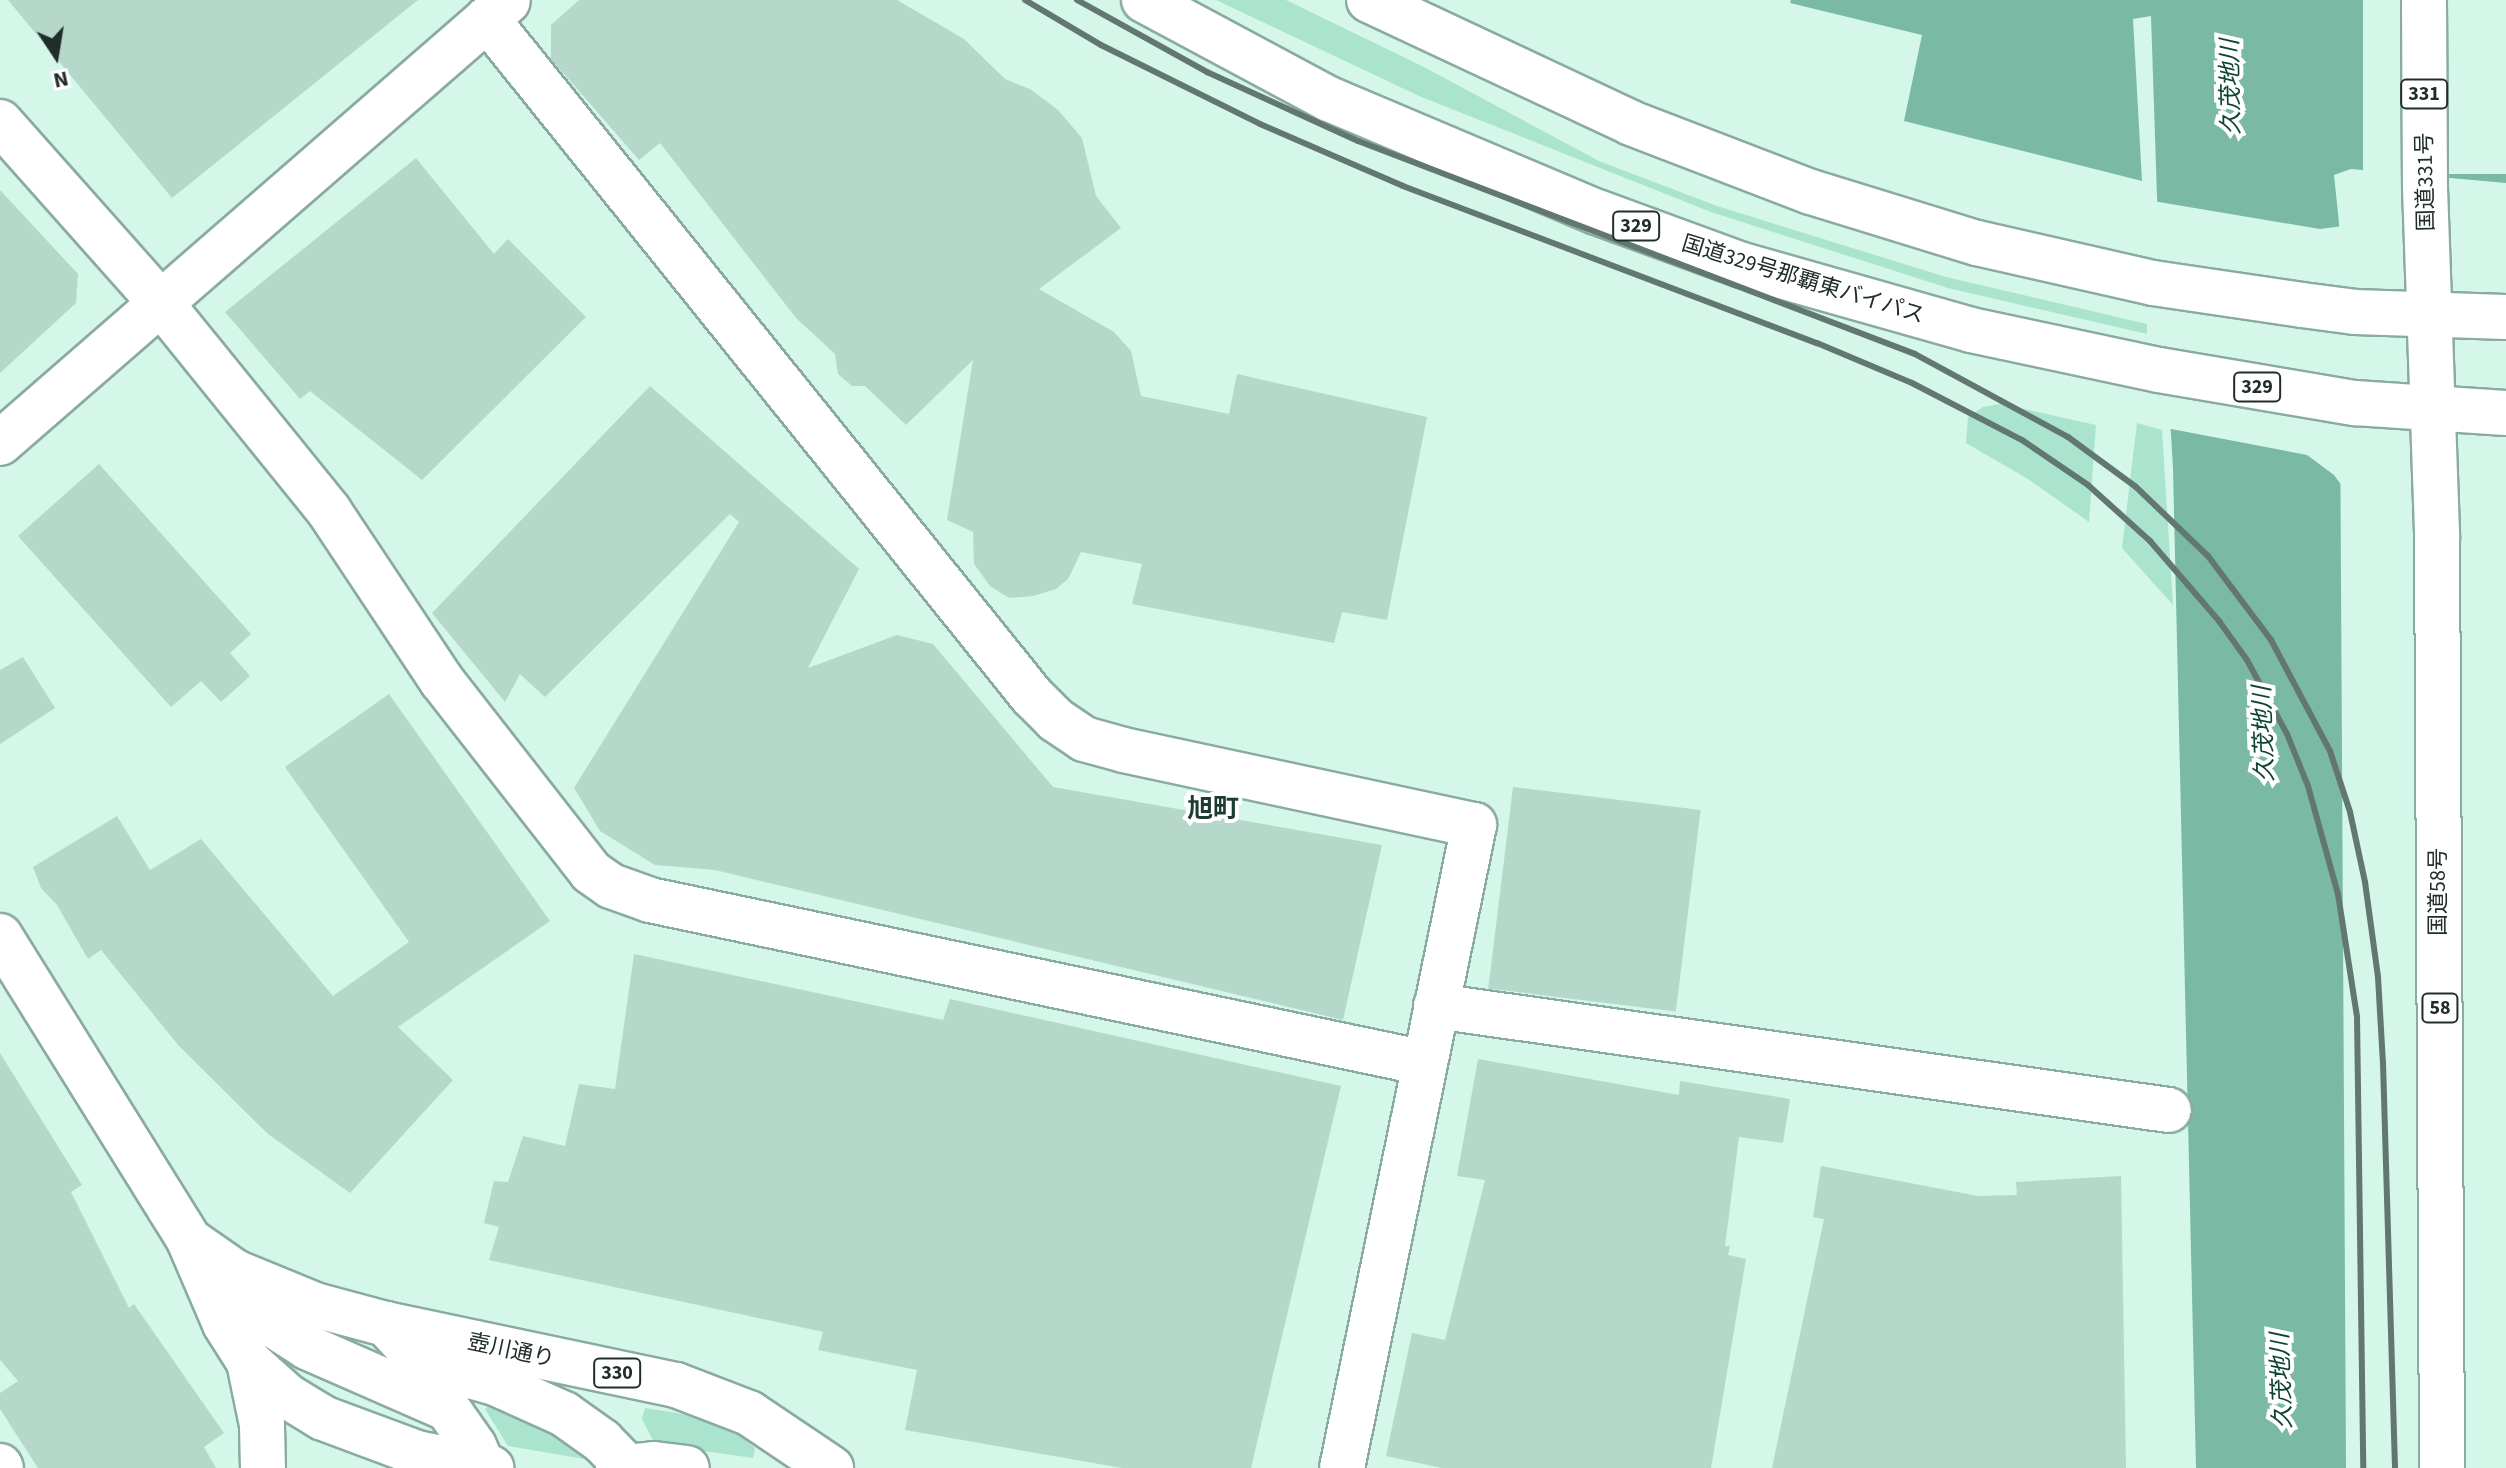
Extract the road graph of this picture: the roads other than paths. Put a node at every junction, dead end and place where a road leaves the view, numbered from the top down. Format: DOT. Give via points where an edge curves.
graph roads {
  1 [pos="1144,0"];
  2 [pos="1369,0"];
  3 [pos="2424,0"];
  4 [pos="498,10"];
  5 [pos="0,122"];
  6 [pos="160,302"];
  7 [pos="2429,316"];
  8 [pos="2506,317"];
  9 [pos="2432,410"];
  10 [pos="2506,413"];
  11 [pos="0,443"];
  12 [pos="0,936"];
  13 [pos="1436,1006"];
  14 [pos="1425,1063"];
  15 [pos="2169,1110"];
  16 [pos="189,1240"];
  17 [pos="235,1272"];
  18 [pos="386,1324"];
  19 [pos="249,1362"];
  20 [pos="624,1467"];
  21 [pos="263,1468"];
  22 [pos="486,1468"];
  23 [pos="687,1468"];
  24 [pos="831,1468"];
  25 [pos="1342,1468"];
  26 [pos="2442,1468"];
  1 -- 9 [label="main road, 国道329号那覇東バイパス / 329" via="1329,99 1439,148 1742,265 1971,330 2159,370 2355,403"];
  2 -- 7 [label="main road" via="1631,123 1753,171 1977,243 2153,283 2355,312"];
  3 -- 7 [label="main road, 国道331号 / 331"];
  4 -- 6 [label="main road"];
  4 -- 13 [label="main road" via="1032,696 1056,720 1084,739 1124,750 1474,825"];
  5 -- 6 [label="main road"];
  6 -- 11 [label="main road"];
  6 -- 14 [label="main road" via="348,536 451,693 591,872 611,886 650,900"];
  7 -- 8 [label="main road"];
  7 -- 9 [label="main road, 国道58号 / 58"];
  9 -- 10 [label="main road, 国道329号那覇東バイパス / 329"];
  9 -- 26 [label="main road, 国道58号 / 58"];
  12 -- 16 [label="main road, 壺川通り / 330"];
  13 -- 14 [label="main road"];
  13 -- 15 [label="main road"];
  14 -- 25 [label="main road"];
  16 -- 17 [label="main road, 壺川通り / 330"];
  16 -- 19 [label="main road, 壺川通り / 330" via="225,1324"];
  17 -- 18 [label="main road, 壺川通り / 330" via="315,1305"];
  17 -- 22 [label="main road" via="267,1321 307,1347 448,1409"];
  18 -- 20 [label="main road" via="421,1362 495,1383 564,1414 602,1441"];
  18 -- 24 [label="main road, 壺川通り / 330" via="676,1385 749,1413"];
  19 -- 21 [label="main road" via="262,1425"];
  19 -- 22 [label="main road, 壺川通り / 330" via="287,1396 323,1418 417,1453"];
  20 -- 23 [label="main road"];
}
